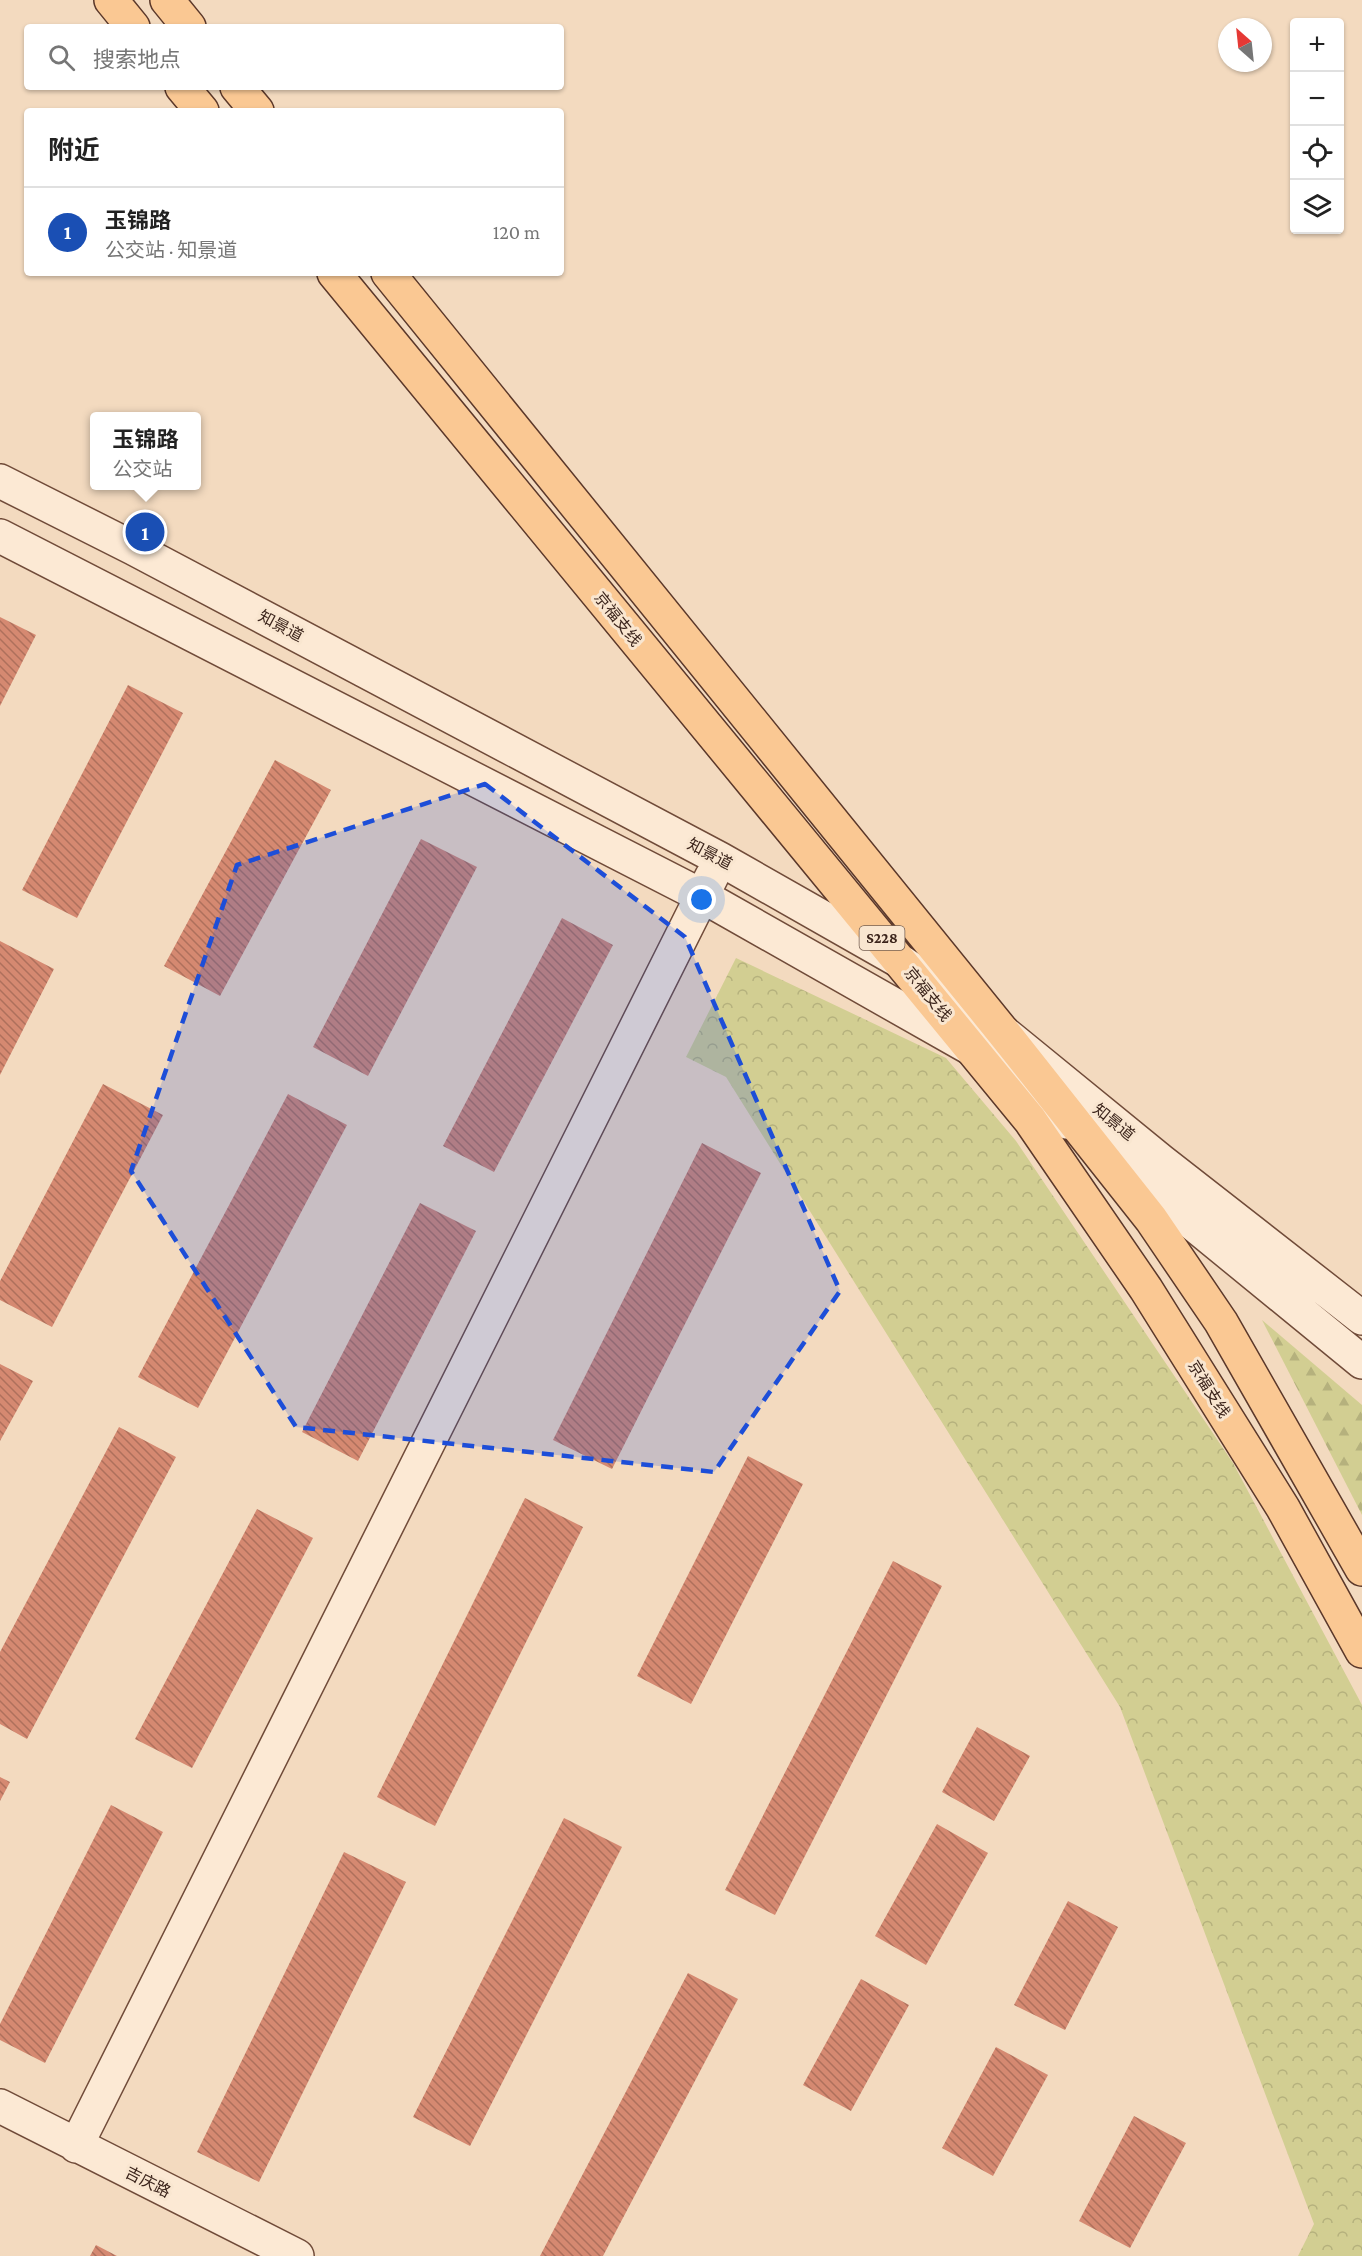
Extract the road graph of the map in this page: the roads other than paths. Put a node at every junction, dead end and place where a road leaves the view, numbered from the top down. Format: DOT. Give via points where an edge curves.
graph roads {
  1 [pos="111,0"];
  2 [pos="167,0"];
  3 [pos="131,24"];
  4 [pos="187,24"];
  5 [pos="184,90"];
  6 [pos="240,90"];
  7 [pos="200,108"];
  8 [pos="254,108"];
  9 [pos="336,276"];
  10 [pos="390,276"];
  11 [pos="0,481"];
  12 [pos="0,536"];
  13 [pos="720,859"];
  14 [pos="704,897"];
  15 [pos="903,963"];
  16 [pos="1003,1032"];
  17 [pos="972,1049"];
  18 [pos="1086,1137"];
  19 [pos="1362,1318"];
  20 [pos="1362,1362"];
  21 [pos="1362,1569"];
  22 [pos="1362,1651"];
  23 [pos="0,2106"];
  24 [pos="76,2146"];
  25 [pos="297,2256"];
  1 -- 3 [label="main road"];
  2 -- 4 [label="main road"];
  5 -- 7 [label="main road"];
  6 -- 8 [label="main road"];
  9 -- 15 [label="main road, 京福支线 / S228"];
  10 -- 16 [label="main road, S228"];
  11 -- 13 [label="main road, 知景道"];
  12 -- 14 [label="main road, 知景道"];
  13 -- 14 [label="main road"];
  13 -- 15 [label="main road, 知景道"];
  14 -- 17 [label="main road, 知景道"];
  14 -- 24 [label="main road"];
  15 -- 16 [label="main road, 知景道"];
  15 -- 17 [label="main road, 京福支线 / S228"];
  16 -- 18 [label="main road, S228"];
  16 -- 19 [label="main road, 知景道"];
  17 -- 18 [label="main road, 知景道"];
  17 -- 22 [label="main road, 京福支线 / S228" via="1030,1120 1146,1289 1283,1508"];
  18 -- 20 [label="main road, 知景道"];
  18 -- 21 [label="main road, S228" via="1151,1219 1221,1322"];
  23 -- 24 [label="main road, 吉庆路"];
  24 -- 25 [label="main road, 吉庆路"];
}
